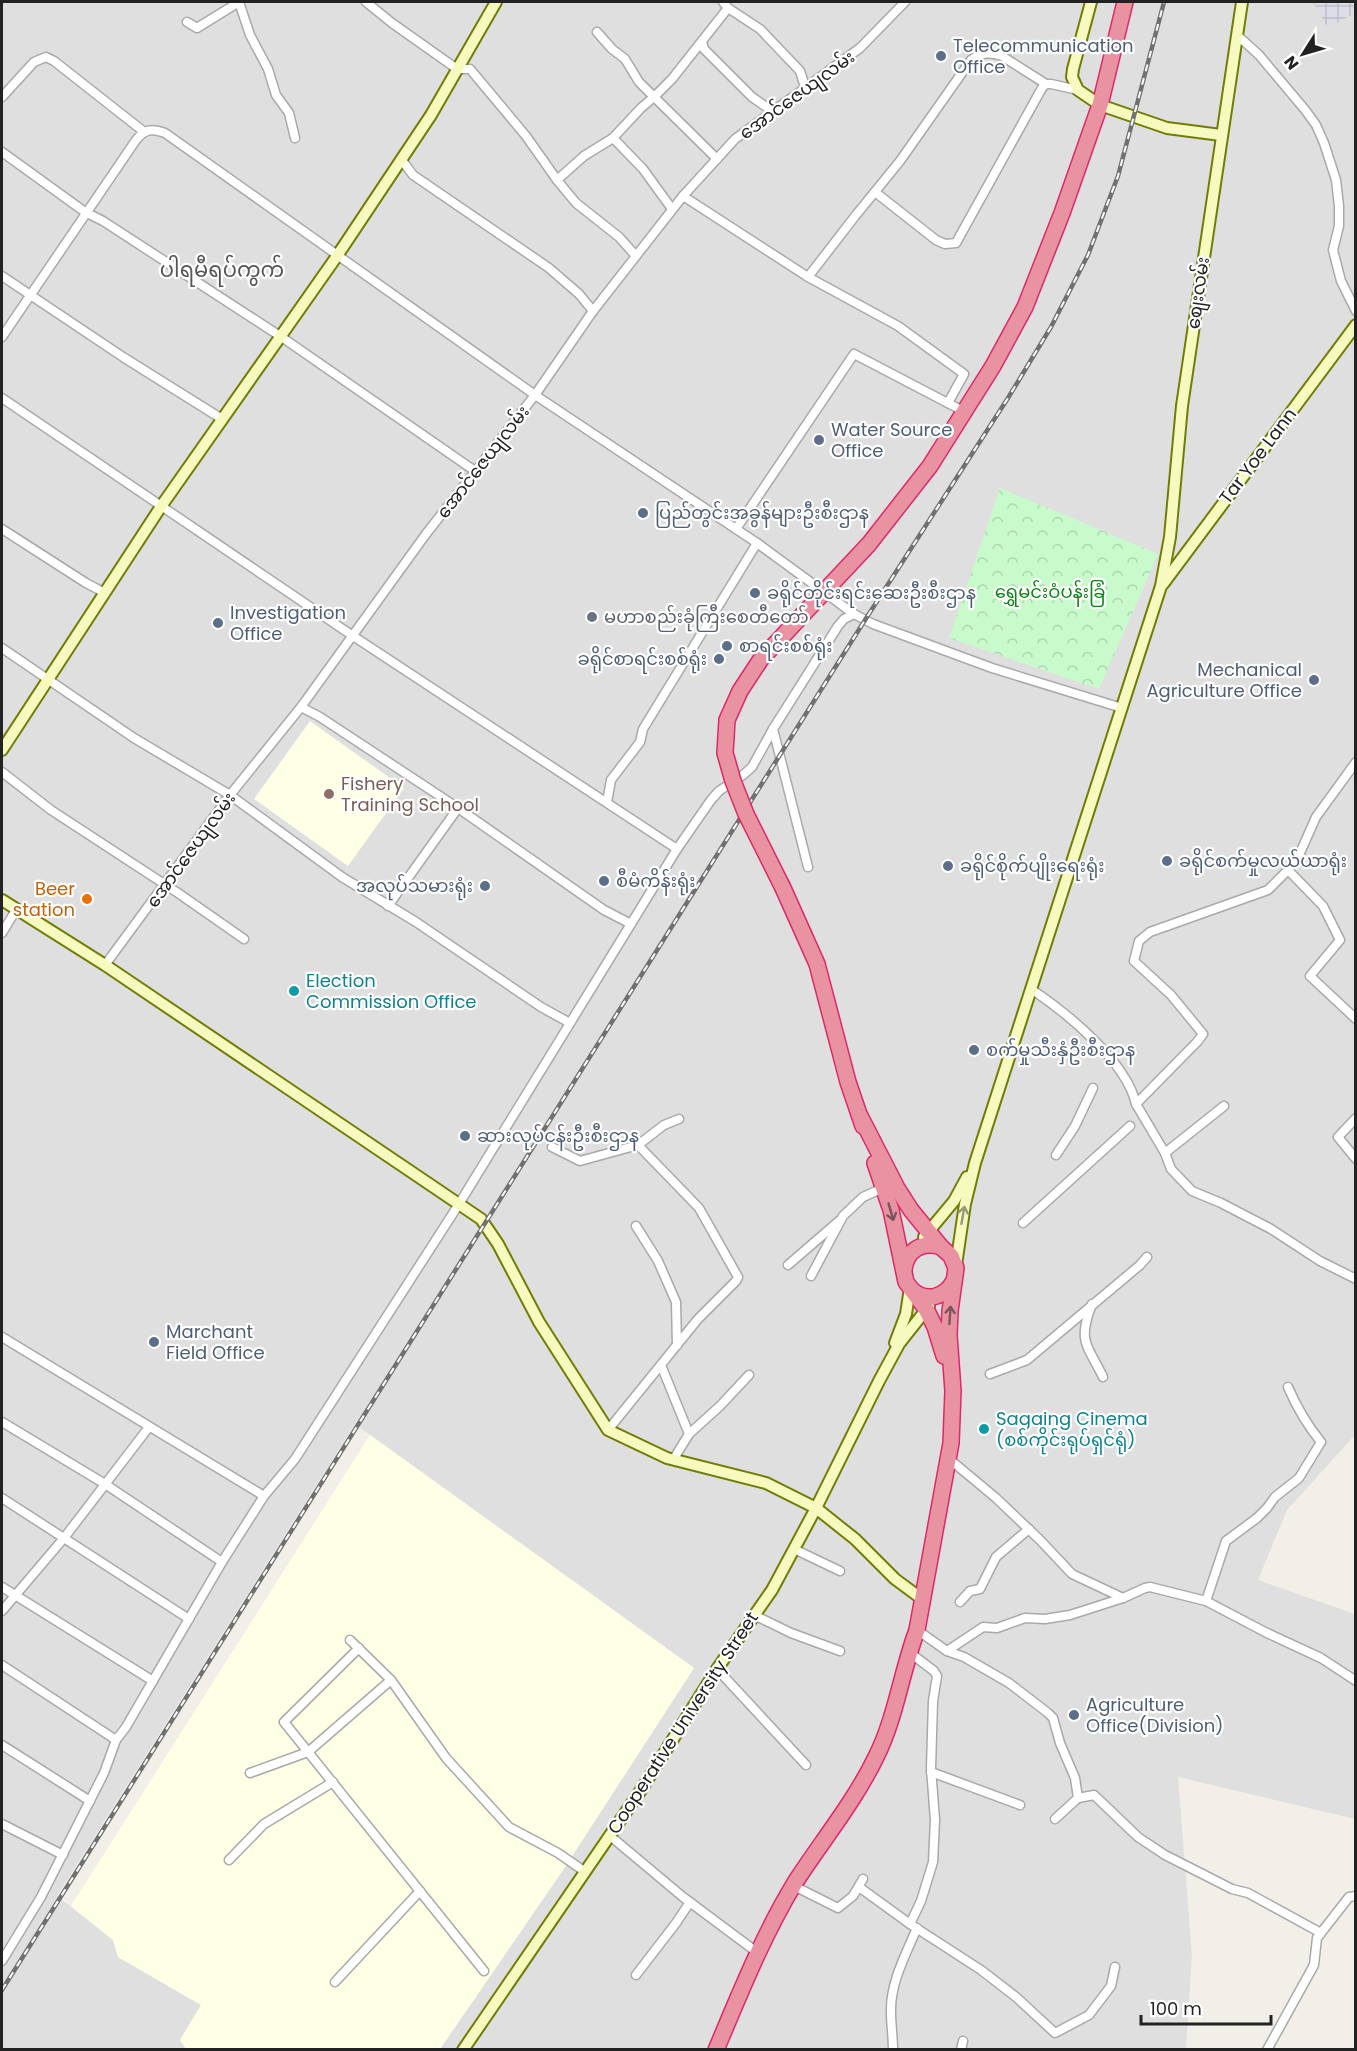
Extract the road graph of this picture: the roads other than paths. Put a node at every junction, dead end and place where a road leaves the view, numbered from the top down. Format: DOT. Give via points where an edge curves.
graph roads {
  1 [pos="239,2"];
  2 [pos="366,2"];
  3 [pos="496,2"];
  4 [pos="905,2"];
  5 [pos="1090,2"];
  6 [pos="1125,2"];
  7 [pos="1242,2"];
  8 [pos="725,5"];
  9 [pos="187,22"];
  10 [pos="597,32"];
  11 [pos="1237,35"];
  12 [pos="702,42"];
  13 [pos="457,69"];
  14 [pos="1046,84"];
  15 [pos="805,87"];
  16 [pos="1078,90"];
  17 [pos="655,96"];
  18 [pos="2,97"];
  19 [pos="1100,105"];
  20 [pos="772,111"];
  21 [pos="143,131"];
  22 [pos="1221,135"];
  23 [pos="295,138"];
  24 [pos="613,138"];
  25 [pos="2,152"];
  26 [pos="401,159"];
  27 [pos="717,159"];
  28 [pos="557,180"];
  29 [pos="875,192"];
  30 [pos="683,196"];
  31 [pos="672,209"];
  32 [pos="85,212"];
  33 [pos="337,256"];
  34 [pos="636,256"];
  35 [pos="2,276"];
  36 [pos="808,277"];
  37 [pos="29,294"];
  38 [pos="593,311"];
  39 [pos="1356,311"];
  40 [pos="1356,326"];
  41 [pos="280,336"];
  42 [pos="2,337"];
  43 [pos="535,395"];
  44 [pos="2,398"];
  45 [pos="948,403"];
  46 [pos="965,412"];
  47 [pos="222,419"];
  48 [pos="475,471"];
  49 [pos="162,505"];
  50 [pos="2,529"];
  51 [pos="736,529"];
  52 [pos="757,543"];
  53 [pos="1161,586"];
  54 [pos="105,593"];
  55 [pos="854,614"];
  56 [pos="353,636"];
  57 [pos="2,648"];
  58 [pos="48,679"];
  59 [pos="301,707"];
  60 [pos="1122,708"];
  61 [pos="773,729"];
  62 [pos="2,750"];
  63 [pos="1356,762"];
  64 [pos="2,772"];
  65 [pos="230,795"];
  66 [pos="607,802"];
  67 [pos="458,808"];
  68 [pos="677,849"];
  69 [pos="808,867"];
  70 [pos="1288,870"];
  71 [pos="165,885"];
  72 [pos="2,900"];
  73 [pos="388,906"];
  74 [pos="16,910"];
  75 [pos="631,924"];
  76 [pos="2,933"];
  77 [pos="244,939"];
  78 [pos="105,965"];
  79 [pos="1031,989"];
  80 [pos="1356,1019"];
  81 [pos="570,1023"];
  82 [pos="1093,1088"];
  83 [pos="1136,1104"];
  84 [pos="1224,1106"];
  85 [pos="860,1116"];
  86 [pos="1356,1118"];
  87 [pos="680,1119"];
  88 [pos="1130,1126"];
  89 [pos="638,1145"];
  90 [pos="552,1147"];
  91 [pos="1165,1152"];
  92 [pos="1056,1155"];
  93 [pos="1356,1159"];
  94 [pos="975,1163"];
  95 [pos="883,1188"];
  96 [pos="459,1204"];
  97 [pos="843,1216"];
  98 [pos="1023,1223"];
  99 [pos="636,1226"];
  100 [pos="929,1231"];
  101 [pos="941,1247"];
  102 [pos="913,1251"];
  103 [pos="1147,1257"];
  104 [pos="788,1265"];
  105 [pos="955,1275"];
  106 [pos="811,1276"];
  107 [pos="1356,1279"];
  108 [pos="907,1281"];
  109 [pos="942,1294"];
  110 [pos="1092,1304"];
  111 [pos="926,1309"];
  112 [pos="5,1339"];
  113 [pos="677,1346"];
  114 [pos="2,1349"];
  115 [pos="661,1365"];
  116 [pos="990,1374"];
  117 [pos="749,1375"];
  118 [pos="1103,1377"];
  119 [pos="879,1381"];
  120 [pos="1288,1388"];
  121 [pos="953,1391"];
  122 [pos="2,1422"];
  123 [pos="149,1427"];
  124 [pos="608,1431"];
  125 [pos="689,1434"];
  126 [pos="948,1458"];
  127 [pos="673,1460"];
  128 [pos="105,1485"];
  129 [pos="2,1497"];
  130 [pos="264,1497"];
  131 [pos="816,1508"];
  132 [pos="1029,1529"];
  133 [pos="64,1538"];
  134 [pos="794,1549"];
  135 [pos="222,1562"];
  136 [pos="840,1571"];
  137 [pos="2,1587"];
  138 [pos="15,1595"];
  139 [pos="1123,1598"];
  140 [pos="922,1599"];
  141 [pos="1206,1601"];
  142 [pos="960,1602"];
  143 [pos="2,1611"];
  144 [pos="754,1615"];
  145 [pos="189,1619"];
  146 [pos="918,1630"];
  147 [pos="350,1640"];
  148 [pos="359,1648"];
  149 [pos="840,1651"];
  150 [pos="947,1651"];
  151 [pos="909,1652"];
  152 [pos="2,1665"];
  153 [pos="717,1669"];
  154 [pos="391,1680"];
  155 [pos="153,1681"];
  156 [pos="1356,1681"];
  157 [pos="116,1740"];
  158 [pos="2,1745"];
  159 [pos="308,1752"];
  160 [pos="806,1765"];
  161 [pos="931,1772"];
  162 [pos="250,1773"];
  163 [pos="333,1782"];
  164 [pos="1078,1798"];
  165 [pos="90,1801"];
  166 [pos="1020,1804"];
  167 [pos="1055,1819"];
  168 [pos="2,1824"];
  169 [pos="609,1835"];
  170 [pos="63,1855"];
  171 [pos="229,1860"];
  172 [pos="584,1871"];
  173 [pos="794,1886"];
  174 [pos="420,1891"];
  175 [pos="1356,1896"];
  176 [pos="690,1902"];
  177 [pos="914,1926"];
  178 [pos="1321,1933"];
  179 [pos="758,1953"];
  180 [pos="2,1961"];
  181 [pos="1115,1967"];
  182 [pos="484,1971"];
  183 [pos="636,1975"];
  184 [pos="335,1982"];
  185 [pos="463,2049"];
  186 [pos="716,2049"];
  187 [pos="893,2049"];
  188 [pos="1267,2049"];
  1 -- 9 [label="street" via="197,28"];
  1 -- 23 [label="street" via="276,95 289,114"];
  2 -- 13 [label="street"];
  3 -- 13 [label="street"];
  4 -- 15 [label="street, အောင်ဇေယျလမ်း" via="860,48"];
  5 -- 16 [label="street" via="1073,69"];
  6 -- 19 [label="highway"];
  7 -- 11 [label="street, စျေးလမ်း"];
  8 -- 12 [label="street"];
  8 -- 15 [label="street" via="760,29 800,71"];
  10 -- 17 [label="street"];
  11 -- 22 [label="street, စျေးလမ်း"];
  11 -- 39 [label="street" via="1255,50 1306,111 1320,134 1336,180 1339,226 1334,250 1341,281"];
  12 -- 17 [label="street"];
  12 -- 20 [label="street" via="704,49 752,97"];
  13 -- 26 [label="street"];
  13 -- 28 [label="street" via="470,69"];
  14 -- 16 [label="street"];
  14 -- 29 [label="street" via="1002,56 978,54"];
  14 -- 29 [label="street" via="956,243 936,240"];
  15 -- 20 [label="street, အောင်ဇေယျလမ်း"];
  16 -- 19 [label="street"];
  17 -- 24 [label="street"];
  17 -- 27 [label="street"];
  18 -- 21 [label="street" via="34,62 46,57"];
  19 -- 22 [label="street" via="1167,128"];
  19 -- 46 [label="highway" via="1025,307"];
  20 -- 27 [label="street, အောင်ဇေယျလမ်း" via="735,139"];
  21 -- 32 [label="street"];
  21 -- 33 [label="street" via="165,133"];
  22 -- 53 [label="street, စျေးလမ်း"];
  24 -- 28 [label="street"];
  24 -- 31 [label="street" via="643,169"];
  25 -- 32 [label="street"];
  26 -- 33 [label="street"];
  26 -- 38 [label="street" via="412,175 549,268"];
  27 -- 30 [label="street, အောင်ဇေယျလမ်း"];
  28 -- 34 [label="street"];
  29 -- 36 [label="street"];
  30 -- 31 [label="street, အောင်ဇေယျလမ်း"];
  30 -- 36 [label="street"];
  31 -- 34 [label="street, အောင်ဇေယျလမ်း"];
  32 -- 37 [label="street"];
  32 -- 41 [label="street"];
  33 -- 41 [label="street"];
  33 -- 43 [label="street"];
  34 -- 38 [label="street, အောင်ဇေယျလမ်း"];
  35 -- 37 [label="street"];
  36 -- 45 [label="street" via="898,326 964,374"];
  37 -- 42 [label="street"];
  37 -- 47 [label="street"];
  38 -- 43 [label="street, အောင်ဇေယျလမ်း"];
  40 -- 53 [label="street, Tar Yoe Lann"];
  41 -- 47 [label="street"];
  41 -- 48 [label="street"];
  43 -- 48 [label="street, အောင်ဇေယျလမ်း"];
  43 -- 51 [label="street"];
  44 -- 49 [label="street"];
  45 -- 46 [label="street"];
  45 -- 51 [label="street" via="854,354"];
  46 -- 85 [label="highway, bridge" via="930,466 869,544 761,659 727,720 725,753 733,781 817,964"];
  47 -- 49 [label="street"];
  48 -- 56 [label="street, အောင်ဇေယျလမ်း"];
  49 -- 54 [label="street"];
  49 -- 56 [label="street"];
  50 -- 54 [label="street"];
  51 -- 52 [label="street"];
  52 -- 55 [label="street"];
  52 -- 66 [label="street" via="643,729 640,742 611,780"];
  53 -- 60 [label="street"];
  54 -- 58 [label="street"];
  55 -- 60 [label="street" via="992,668"];
  55 -- 61 [label="street" via="838,626"];
  56 -- 59 [label="street, အောင်ဇေယျလမ်း"];
  56 -- 66 [label="street"];
  57 -- 58 [label="street"];
  58 -- 62 [label="street"];
  58 -- 65 [label="street" via="134,738"];
  59 -- 65 [label="street, အောင်ဇေယျလမ်း"];
  59 -- 67 [label="street"];
  60 -- 79 [label="street"];
  61 -- 68 [label="street" via="752,767 715,796"];
  61 -- 69 [label="street"];
  63 -- 70 [label="street" via="1316,817"];
  64 -- 71 [label="street" via="51,810"];
  65 -- 71 [label="street, အောင်ဇေယျလမ်း"];
  65 -- 73 [label="street"];
  66 -- 68 [label="street"];
  67 -- 73 [label="street"];
  67 -- 75 [label="street" via="604,910"];
  68 -- 75 [label="street"];
  70 -- 80 [label="street" via="1323,906 1340,940 1310,976"];
  70 -- 83 [label="street" via="1268,890 1150,932 1139,941 1134,961 1171,995 1203,1034"];
  71 -- 77 [label="street"];
  71 -- 78 [label="street, အောင်ဇေယျလမ်း"];
  72 -- 74 [label="street"];
  73 -- 81 [label="street"];
  74 -- 76 [label="street"];
  74 -- 78 [label="street"];
  75 -- 81 [label="street"];
  78 -- 96 [label="street"];
  79 -- 83 [label="street" via="1085,1032 1133,1091"];
  79 -- 94 [label="street"];
  81 -- 96 [label="street"];
  82 -- 92 [label="street"];
  83 -- 91 [label="street"];
  84 -- 91 [label="street"];
  85 -- 95 [label="highway"];
  85 -- 100 [label="highway" via="897,1188"];
  86 -- 93 [label="street" via="1338,1137"];
  87 -- 89 [label="street" via="664,1125"];
  88 -- 98 [label="street"];
  89 -- 90 [label="street" via="580,1161"];
  89 -- 113 [label="street" via="699,1208 737,1274 736,1281"];
  91 -- 107 [label="street" via="1171,1169 1192,1191 1232,1208"];
  94 -- 100 [label="street" via="954,1201"];
  105 -- 94 [label="street, one-way"];
  95 -- 97 [label="street" via="864,1197"];
  95 -- 108 [label="highway, one-way"];
  96 -- 124 [label="street" via="486,1223 538,1322"];
  96 -- 130 [label="street" via="295,1460"];
  97 -- 104 [label="street"];
  97 -- 106 [label="street"];
  99 -- 113 [label="street" via="658,1261 676,1302"];
  100 -- 101 [label="highway"];
  100 -- 102 [label="street"];
  101 -- 102 [label="highway" via="926,1245"];
  101 -- 105 [label="highway" via="951,1256"];
  102 -- 108 [label="highway" via="905,1262"];
  103 -- 110 [label="street"];
  105 -- 109 [label="highway" via="950,1289"];
  121 -- 105 [label="highway, one-way" via="949,1335"];
  108 -- 109 [label="highway" via="916,1293 929,1297"];
  108 -- 111 [label="highway"];
  108 -- 119 [label="street, Cooperative University Street" via="906,1314"];
  109 -- 111 [label="street, Cooperative University Street"];
  110 -- 116 [label="street" via="1027,1359"];
  110 -- 118 [label="street" via="1083,1337"];
  111 -- 119 [label="street, Cooperative University Street" via="899,1344"];
  111 -- 121 [label="highway" via="942,1347"];
  112 -- 114 [label="street"];
  112 -- 123 [label="street"];
  113 -- 115 [label="street"];
  115 -- 124 [label="street"];
  115 -- 125 [label="street"];
  117 -- 125 [label="street"];
  119 -- 131 [label="street, Cooperative University Street"];
  120 -- 141 [label="street" via="1298,1411 1321,1442 1299,1479 1226,1541"];
  121 -- 126 [label="highway"];
  122 -- 128 [label="street"];
  123 -- 128 [label="street"];
  123 -- 130 [label="street"];
  124 -- 127 [label="street"];
  125 -- 127 [label="street"];
  126 -- 132 [label="street"];
  126 -- 140 [label="highway"];
  127 -- 131 [label="street" via="766,1483"];
  128 -- 133 [label="street"];
  128 -- 135 [label="street"];
  129 -- 133 [label="street"];
  130 -- 135 [label="street"];
  131 -- 134 [label="street, Cooperative University Street"];
  131 -- 140 [label="street"];
  132 -- 139 [label="street" via="1072,1574"];
  132 -- 142 [label="street" via="996,1557 980,1589 970,1591"];
  133 -- 138 [label="street"];
  133 -- 145 [label="street"];
  134 -- 136 [label="street"];
  134 -- 144 [label="street, Cooperative University Street"];
  135 -- 145 [label="street"];
  137 -- 138 [label="street"];
  138 -- 143 [label="street"];
  138 -- 155 [label="street"];
  139 -- 141 [label="street" via="1150,1587"];
  139 -- 150 [label="street" via="1070,1615 1025,1618 997,1628 983,1628"];
  140 -- 146 [label="highway"];
  141 -- 156 [label="street" via="1322,1658"];
  144 -- 149 [label="street"];
  144 -- 153 [label="street, Cooperative University Street"];
  145 -- 155 [label="street"];
  146 -- 150 [label="street"];
  146 -- 151 [label="highway"];
  147 -- 148 [label="street"];
  148 -- 154 [label="street"];
  148 -- 159 [label="street" via="284,1722"];
  150 -- 164 [label="street" via="1009,1683 1053,1718 1075,1778"];
  151 -- 161 [label="street" via="937,1676"];
  151 -- 173 [label="highway" via="892,1719 875,1760"];
  152 -- 157 [label="street"];
  153 -- 160 [label="street"];
  153 -- 169 [label="street, Cooperative University Street"];
  154 -- 159 [label="street"];
  154 -- 172 [label="street" via="446,1758 509,1827 558,1852"];
  155 -- 157 [label="street"];
  157 -- 165 [label="street"];
  158 -- 165 [label="street"];
  159 -- 162 [label="street"];
  159 -- 163 [label="street"];
  161 -- 166 [label="street"];
  161 -- 177 [label="street" via="933,1862"];
  163 -- 171 [label="street" via="264,1824"];
  163 -- 174 [label="street"];
  164 -- 167 [label="street"];
  164 -- 178 [label="street" via="1094,1796 1138,1838 1165,1855 1232,1889 1248,1893"];
  165 -- 170 [label="street"];
  168 -- 170 [label="street"];
  169 -- 172 [label="street, Cooperative University Street"];
  169 -- 176 [label="street"];
  170 -- 180 [label="street"];
  172 -- 185 [label="street, Cooperative University Street"];
  173 -- 177 [label="street" via="838,1908 861,1883"];
  173 -- 179 [label="highway"];
  174 -- 182 [label="street"];
  174 -- 184 [label="street"];
  175 -- 178 [label="street" via="1349,1897"];
  176 -- 179 [label="street"];
  176 -- 183 [label="street"];
  177 -- 181 [label="street" via="981,1970 1055,2033 1089,2015 1112,1986"];
  177 -- 187 [label="street" via="894,1989"];
  178 -- 188 [label="street" via="1314,1965"];
  179 -- 186 [label="highway"];
}
